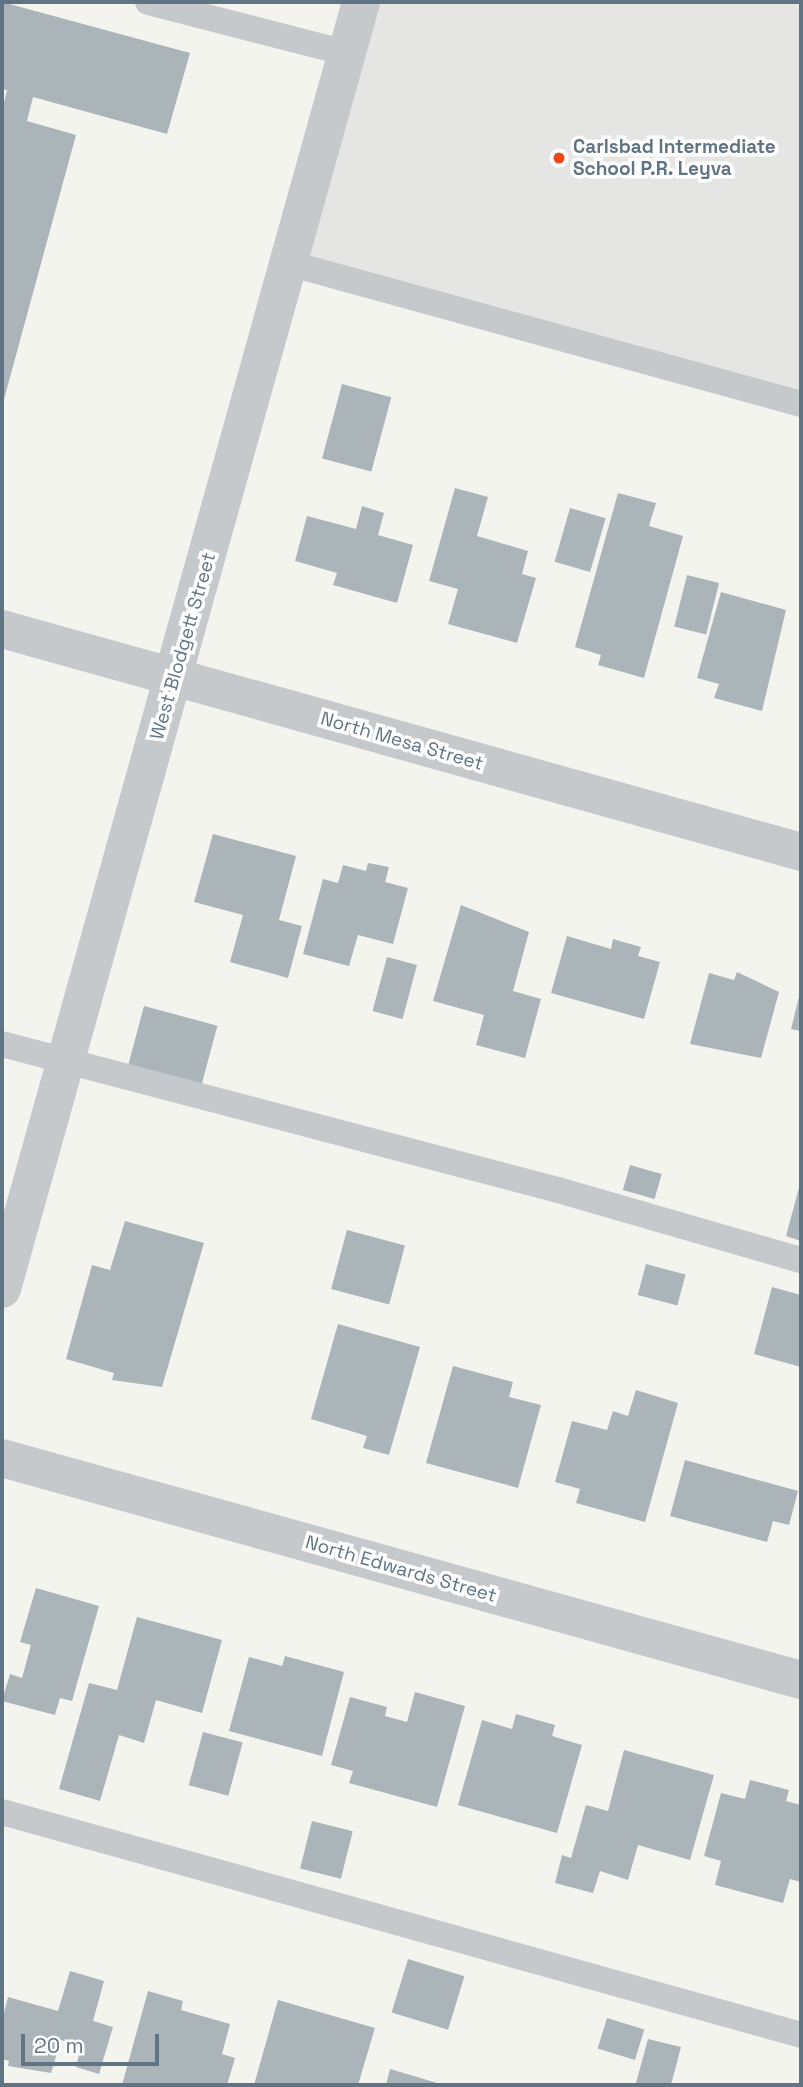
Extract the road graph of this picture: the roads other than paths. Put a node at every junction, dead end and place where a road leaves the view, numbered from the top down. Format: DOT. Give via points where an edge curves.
graph roads {
  1 [pos="148,2"];
  2 [pos="361,2"];
  3 [pos="347,53"];
  4 [pos="288,263"];
  5 [pos="801,404"];
  6 [pos="2,629"];
  7 [pos="175,677"];
  8 [pos="801,852"];
  9 [pos="2,1044"];
  10 [pos="64,1062"];
  11 [pos="801,1260"];
  12 [pos="2,1289"];
  13 [pos="2,1458"];
  14 [pos="801,1680"];
  15 [pos="2,1812"];
  16 [pos="801,2035"];
  1 -- 3 [label="lane"];
  2 -- 3 [label="street, West Blodgett Street"];
  3 -- 4 [label="street, West Blodgett Street"];
  4 -- 5 [label="lane"];
  4 -- 7 [label="street, West Blodgett Street"];
  6 -- 7 [label="street, North Mesa Street"];
  7 -- 8 [label="street, North Mesa Street"];
  7 -- 10 [label="street, West Blodgett Street"];
  9 -- 10 [label="lane"];
  10 -- 11 [label="lane" via="558,1190"];
  10 -- 12 [label="street, West Blodgett Street"];
  13 -- 14 [label="street, North Edwards Street"];
  15 -- 16 [label="lane"];
}
